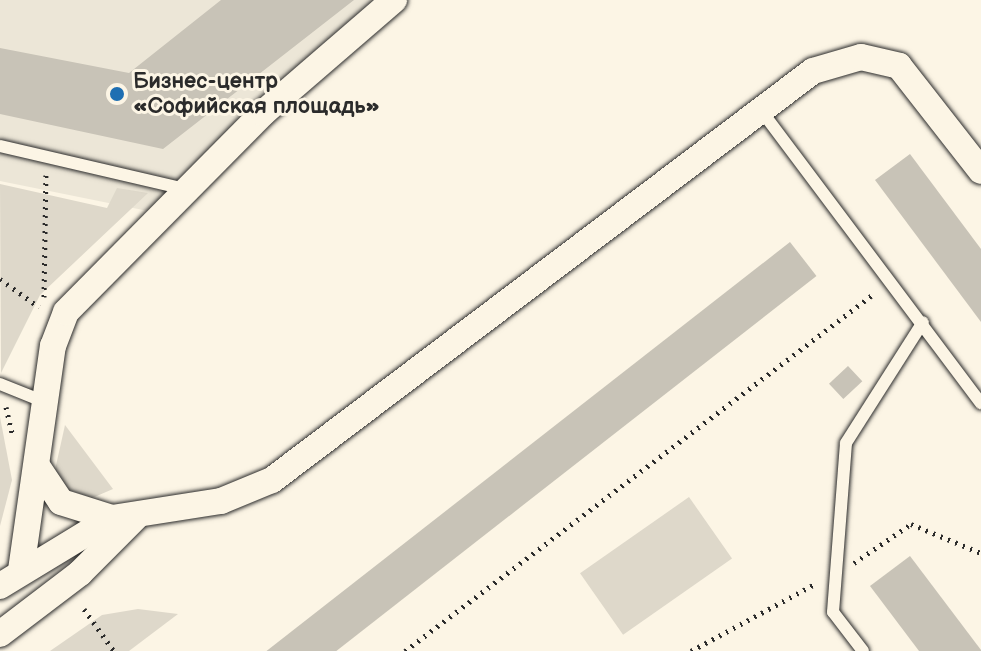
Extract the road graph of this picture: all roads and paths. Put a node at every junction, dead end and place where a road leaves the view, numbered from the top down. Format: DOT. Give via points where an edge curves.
graph roads {
  1 [pos="393,0"];
  2 [pos="763,113"];
  3 [pos="0,146"];
  4 [pos="46,157"];
  5 [pos="981,171"];
  6 [pos="185,189"];
  7 [pos="0,279"];
  8 [pos="892,281"];
  9 [pos="923,322"];
  10 [pos="0,384"];
  11 [pos="45,402"];
  12 [pos="981,403"];
  13 [pos="37,466"];
  14 [pos="124,518"];
  15 [pos="981,553"];
  16 [pos="836,576"];
  17 [pos="10,578"];
  18 [pos="84,609"];
  19 [pos="0,634"];
  20 [pos="114,651"];
  21 [pos="405,651"];
  22 [pos="691,651"];
  23 [pos="863,651"];
  1 -- 6 [label="street"];
  2 -- 5 [label="street" via="813,71 861,57 899,66"];
  2 -- 8 [label="lane"];
  2 -- 14 [label="street" via="272,480 221,501"];
  3 -- 4 [label="lane"];
  4 -- 6 [label="lane"];
  4 -- 7 [label="path" via="43,310"];
  6 -- 11 [label="street" via="66,312 53,346"];
  8 -- 9 [label="lane"];
  8 -- 21 [label="path"];
  9 -- 12 [label="lane"];
  9 -- 16 [label="lane" via="846,443"];
  10 -- 11 [label="lane"];
  11 -- 13 [label="street"];
  13 -- 14 [label="street" via="61,502"];
  13 -- 17 [label="street"];
  14 -- 17 [label="street"];
  14 -- 19 [label="street" via="80,573"];
  15 -- 16 [label="path" via="911,524"];
  16 -- 22 [label="path"];
  16 -- 23 [label="lane" via="833,612"];
  18 -- 20 [label="path"];
}
